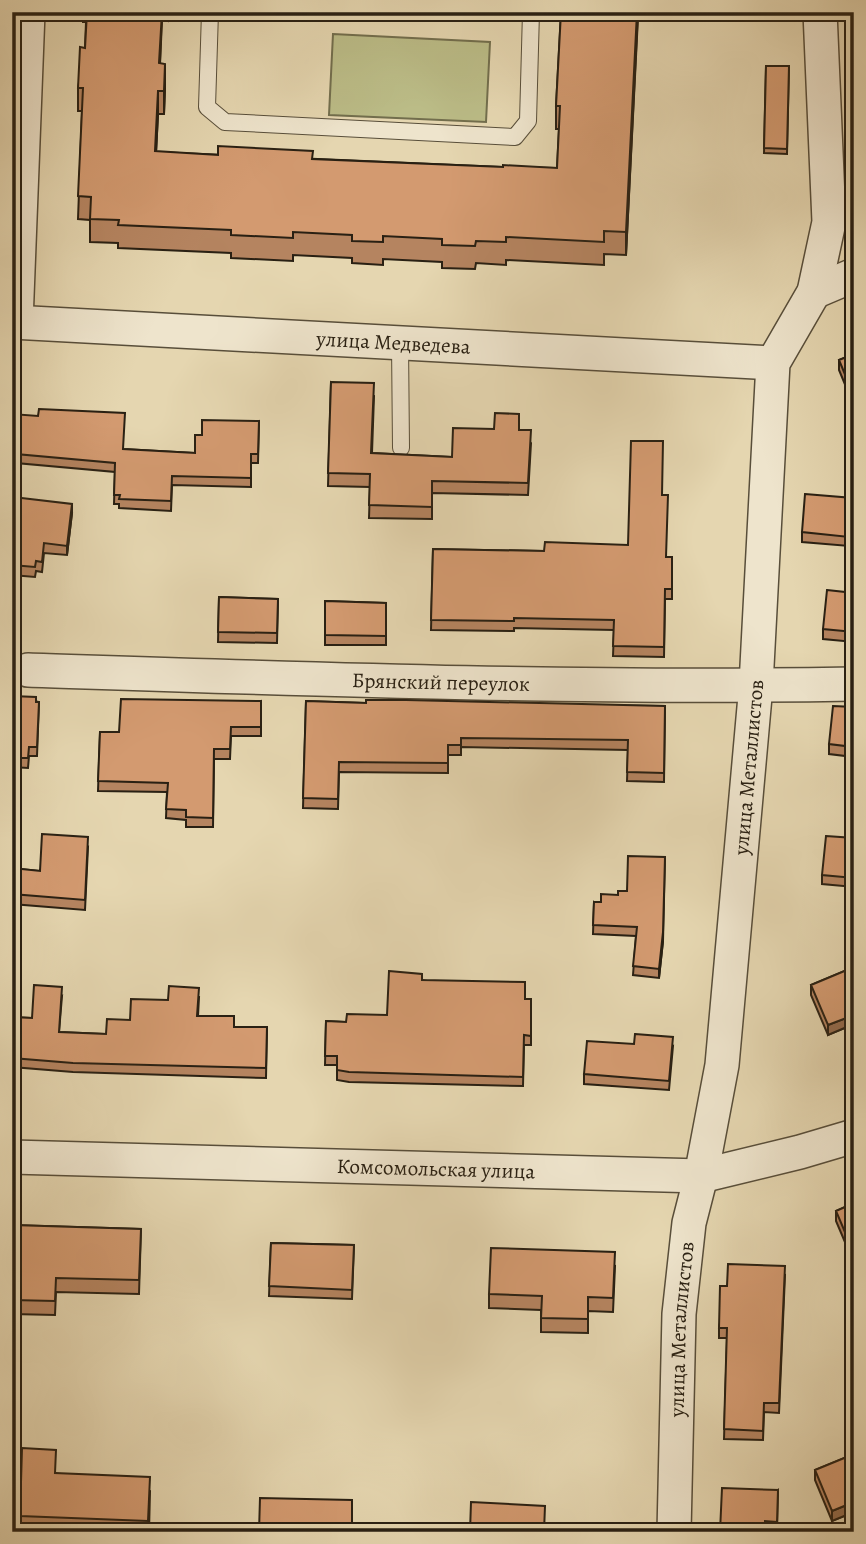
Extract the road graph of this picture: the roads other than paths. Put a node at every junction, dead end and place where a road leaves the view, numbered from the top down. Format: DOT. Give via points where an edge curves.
graph roads {
  1 [pos="28,12"];
  2 [pos="210,12"];
  3 [pos="531,12"];
  4 [pos="820,12"];
  5 [pos="854,275"];
  6 [pos="814,292"];
  7 [pos="14,322"];
  8 [pos="400,343"];
  9 [pos="773,363"];
  10 [pos="401,447"];
  11 [pos="28,670"];
  12 [pos="854,684"];
  13 [pos="756,685"];
  14 [pos="854,1136"];
  15 [pos="12,1157"];
  16 [pos="701,1176"];
  17 [pos="674,1532"];
  1 -- 7 [label="street"];
  2 -- 3 [label="lane" via="208,107 225,122 515,137 528,121"];
  4 -- 6 [label="street, улица Металлистов" via="829,222"];
  5 -- 6 [label="street"];
  6 -- 9 [label="street, улица Металлистов"];
  7 -- 8 [label="street, улица Медведева"];
  8 -- 9 [label="street, улица Медведева"];
  8 -- 10 [label="lane"];
  9 -- 13 [label="street, улица Металлистов"];
  11 -- 13 [label="street, Брянский переулок" via="339,680"];
  12 -- 13 [label="street, Брянский переулок"];
  13 -- 16 [label="street, улица Металлистов" via="722,1065"];
  14 -- 16 [label="street, Комсомольская улица"];
  15 -- 16 [label="street, Комсомольская улица"];
  16 -- 17 [label="street, улица Металлистов" via="689,1223 679,1314"];
}
